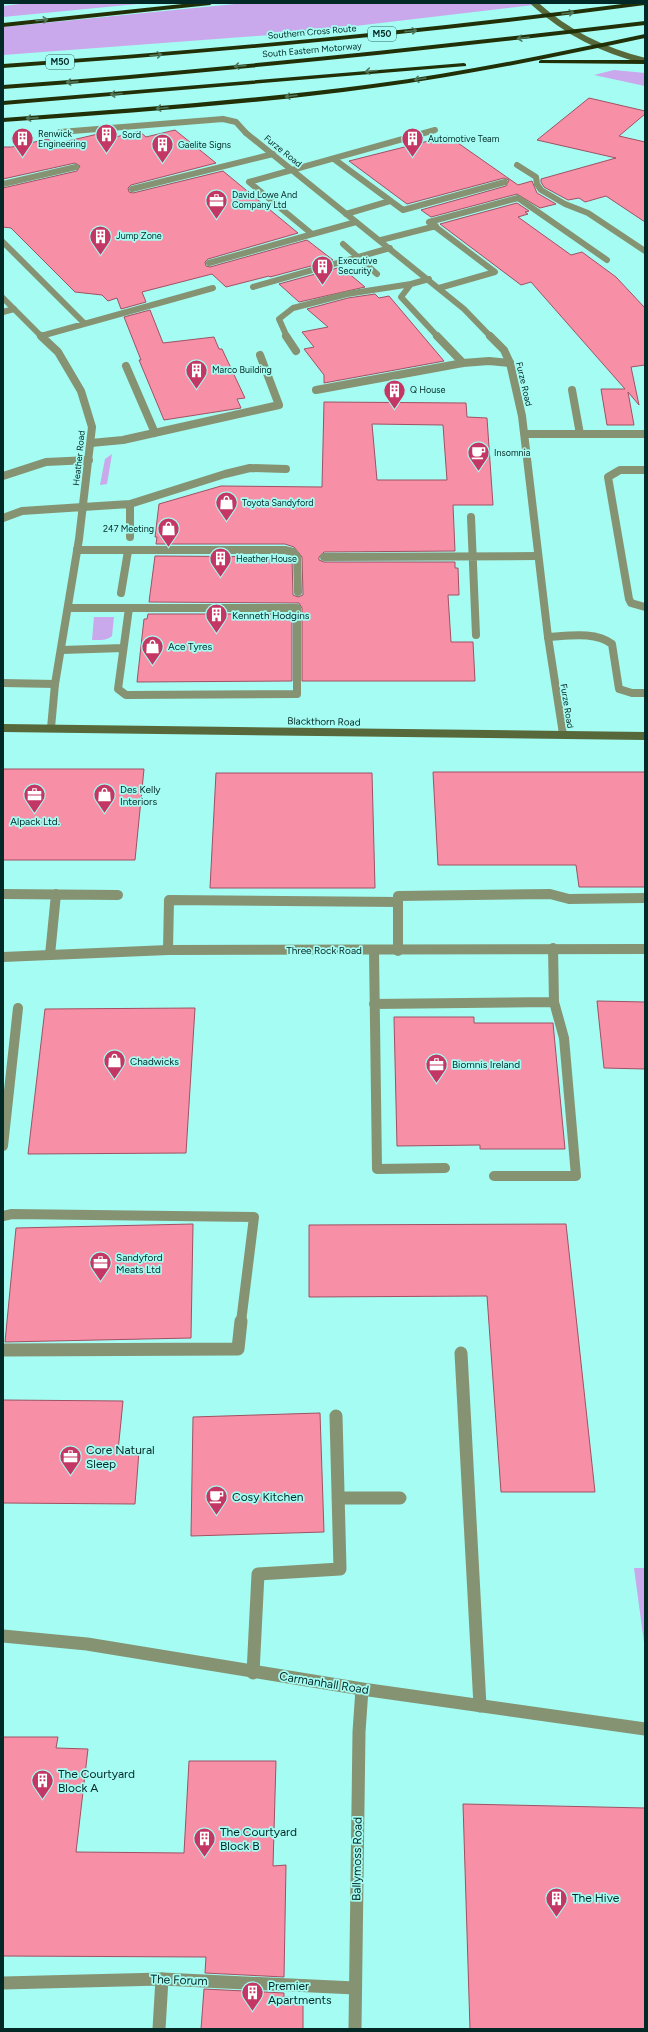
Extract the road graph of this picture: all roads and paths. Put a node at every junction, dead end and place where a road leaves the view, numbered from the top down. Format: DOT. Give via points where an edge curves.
graph roads {
  1 [pos="210,3"];
  2 [pos="534,3"];
  3 [pos="645,3"];
  4 [pos="645,23"];
  5 [pos="3,24"];
  6 [pos="645,36"];
  7 [pos="645,61"];
  8 [pos="3,66"];
  9 [pos="3,87"];
  10 [pos="3,103"];
  11 [pos="3,120"];
  12 [pos="435,130"];
  13 [pos="60,132"];
  14 [pos="273,154"];
  15 [pos="334,159"];
  16 [pos="517,164"];
  17 [pos="76,167"];
  18 [pos="292,170"];
  19 [pos="505,182"];
  20 [pos="3,184"];
  21 [pos="132,189"];
  22 [pos="390,201"];
  23 [pos="346,214"];
  24 [pos="356,222"];
  25 [pos="436,226"];
  26 [pos="312,234"];
  27 [pos="381,240"];
  28 [pos="3,242"];
  29 [pos="343,244"];
  30 [pos="390,248"];
  31 [pos="645,251"];
  32 [pos="358,258"];
  33 [pos="607,260"];
  34 [pos="209,264"];
  35 [pos="377,274"];
  36 [pos="429,279"];
  37 [pos="411,284"];
  38 [pos="253,287"];
  39 [pos="213,288"];
  40 [pos="439,288"];
  41 [pos="3,298"];
  42 [pos="14,309"];
  43 [pos="3,312"];
  44 [pos="84,323"];
  45 [pos="41,336"];
  46 [pos="296,351"];
  47 [pos="260,355"];
  48 [pos="463,363"];
  49 [pos="510,363"];
  50 [pos="126,366"];
  51 [pos="316,390"];
  52 [pos="572,390"];
  53 [pos="155,433"];
  54 [pos="525,434"];
  55 [pos="580,434"];
  56 [pos="645,434"];
  57 [pos="91,443"];
  58 [pos="89,460"];
  59 [pos="286,469"];
  60 [pos="645,470"];
  61 [pos="3,476"];
  62 [pos="130,504"];
  63 [pos="83,507"];
  64 [pos="471,517"];
  65 [pos="3,518"];
  66 [pos="130,537"];
  67 [pos="77,550"];
  68 [pos="128,551"];
  69 [pos="538,556"];
  70 [pos="324,557"];
  71 [pos="474,557"];
  72 [pos="298,592"];
  73 [pos="121,594"];
  74 [pos="645,607"];
  75 [pos="68,608"];
  76 [pos="129,608"];
  77 [pos="476,635"];
  78 [pos="548,637"];
  79 [pos="123,648"];
  80 [pos="62,650"];
  81 [pos="3,683"];
  82 [pos="55,684"];
  83 [pos="645,693"];
  84 [pos="3,728"];
  85 [pos="51,728"];
  86 [pos="563,734"];
  87 [pos="645,736"];
  88 [pos="3,894"];
  89 [pos="56,894"];
  90 [pos="118,895"];
  91 [pos="645,898"];
  92 [pos="398,902"];
  93 [pos="553,948"];
  94 [pos="645,949"];
  95 [pos="168,950"];
  96 [pos="374,950"];
  97 [pos="398,950"];
  98 [pos="50,955"];
  99 [pos="3,956"];
  100 [pos="554,1002"];
  101 [pos="374,1004"];
  102 [pos="18,1008"];
  103 [pos="3,1146"];
  104 [pos="445,1168"];
  105 [pos="494,1176"];
  106 [pos="3,1216"];
  107 [pos="3,1350"];
  108 [pos="460,1352"];
  109 [pos="336,1416"];
  110 [pos="338,1498"];
  111 [pos="400,1498"];
  112 [pos="3,1636"];
  113 [pos="253,1673"];
  114 [pos="362,1689"];
  115 [pos="480,1706"];
  116 [pos="645,1729"];
  117 [pos="162,1979"];
  118 [pos="3,1983"];
  119 [pos="356,1988"];
  120 [pos="159,2029"];
  121 [pos="355,2029"];
  5 -- 1 [label="highway, one-way"];
  2 -- 7 [label="street" via="553,22 583,40 618,55"];
  8 -- 3 [label="highway, Southern Cross Route / M50, one-way" via="322,40"];
  4 -- 9 [label="highway, South Eastern Motorway / M50, one-way" via="451,46"];
  6 -- 11 [label="highway, one-way" via="374,86 284,97"];
  7 -- 10 [label="highway, one-way" via="518,62 448,66"];
  12 -- 15 [label="street"];
  13 -- 14 [label="street, Furze Road" via="223,119 236,122"];
  14 -- 18 [label="street, Furze Road"];
  14 -- 21 [label="street"];
  15 -- 18 [label="street"];
  15 -- 22 [label="street"];
  16 -- 31 [label="street" via="536,177 541,190 565,204 588,213"];
  17 -- 20 [label="street"];
  18 -- 23 [label="street, Furze Road"];
  18 -- 26 [label="street" via="249,182"];
  19 -- 22 [label="street" via="403,210"];
  22 -- 23 [label="street"];
  23 -- 24 [label="street, Furze Road"];
  24 -- 26 [label="street"];
  24 -- 27 [label="street, Furze Road"];
  25 -- 27 [label="street"];
  25 -- 33 [label="street" via="429,222 518,198"];
  25 -- 40 [label="street" via="495,272"];
  26 -- 34 [label="street"];
  27 -- 30 [label="street, Furze Road"];
  28 -- 44 [label="street"];
  29 -- 32 [label="street"];
  30 -- 32 [label="street"];
  30 -- 36 [label="street, Furze Road"];
  32 -- 35 [label="street"];
  32 -- 38 [label="street"];
  36 -- 37 [label="street"];
  36 -- 40 [label="street, Furze Road"];
  37 -- 46 [label="street" via="347,294 293,308 279,319"];
  37 -- 48 [label="street" via="401,297"];
  39 -- 44 [label="street"];
  40 -- 49 [label="street, Furze Road" via="464,308 504,350"];
  41 -- 42 [label="street, Heather Road"];
  42 -- 43 [label="street"];
  42 -- 45 [label="street, Heather Road"];
  44 -- 45 [label="street"];
  45 -- 57 [label="street, Heather Road" via="58,352 81,391 92,427"];
  47 -- 53 [label="street" via="279,405"];
  48 -- 49 [label="street"];
  48 -- 51 [label="street"];
  49 -- 54 [label="street, Furze Road"];
  50 -- 53 [label="street"];
  52 -- 55 [label="street"];
  53 -- 57 [label="street"];
  54 -- 55 [label="street"];
  54 -- 69 [label="street, Furze Road"];
  55 -- 56 [label="street"];
  57 -- 58 [label="street, Heather Road"];
  58 -- 61 [label="street" via="46,462"];
  58 -- 63 [label="street, Heather Road"];
  59 -- 62 [label="street" via="250,468"];
  60 -- 74 [label="street" via="620,471 608,476 629,599 631,603"];
  62 -- 63 [label="street"];
  62 -- 66 [label="street"];
  63 -- 65 [label="street" via="22,511"];
  63 -- 67 [label="street, Heather Road"];
  64 -- 71 [label="street"];
  67 -- 68 [label="street"];
  67 -- 75 [label="street, Heather Road"];
  68 -- 72 [label="street" via="285,550 293,552 297,557"];
  68 -- 73 [label="street"];
  69 -- 71 [label="street"];
  69 -- 78 [label="street, Furze Road"];
  70 -- 71 [label="street"];
  71 -- 77 [label="street"];
  75 -- 76 [label="street"];
  75 -- 80 [label="street, Heather Road"];
  76 -- 79 [label="street"];
  76 -- 79 [label="street" via="297,608 297,694 126,695 118,689"];
  78 -- 83 [label="street" via="600,637 610,640 619,689"];
  78 -- 86 [label="street, Furze Road"];
  79 -- 80 [label="street"];
  80 -- 82 [label="street, Heather Road"];
  81 -- 82 [label="street"];
  82 -- 85 [label="street, Heather Road"];
  84 -- 85 [label="street, Blackthorn Road"];
  85 -- 86 [label="street, Blackthorn Road"];
  86 -- 87 [label="street, Blackthorn Road"];
  88 -- 89 [label="street"];
  89 -- 90 [label="street"];
  89 -- 98 [label="street"];
  91 -- 92 [label="street" via="569,899 550,894 398,896"];
  92 -- 95 [label="street" via="169,900"];
  92 -- 97 [label="street"];
  93 -- 94 [label="street, Three Rock Road"];
  93 -- 97 [label="street, Three Rock Road"];
  93 -- 100 [label="street"];
  95 -- 96 [label="street, Three Rock Road"];
  95 -- 98 [label="street, Three Rock Road"];
  96 -- 97 [label="street, Three Rock Road"];
  96 -- 101 [label="street"];
  98 -- 99 [label="street, Three Rock Road"];
  100 -- 101 [label="street"];
  100 -- 105 [label="street" via="564,1038 576,1176"];
  101 -- 104 [label="street" via="377,1169"];
  102 -- 103 [label="street"];
  106 -- 107 [label="street" via="12,1214 254,1217 238,1349"];
  108 -- 115 [label="street"];
  109 -- 110 [label="street"];
  110 -- 111 [label="street"];
  110 -- 113 [label="street" via="340,1569 258,1574"];
  112 -- 113 [label="street, Carmanhall Road" via="88,1644"];
  113 -- 114 [label="street, Carmanhall Road"];
  114 -- 115 [label="street, Carmanhall Road"];
  114 -- 119 [label="street, Ballymoss Road"];
  115 -- 116 [label="street, Carmanhall Road"];
  117 -- 118 [label="street, The Forum"];
  117 -- 119 [label="street, The Forum"];
  117 -- 120 [label="street"];
  119 -- 121 [label="street, Ballymoss Road"];
}
